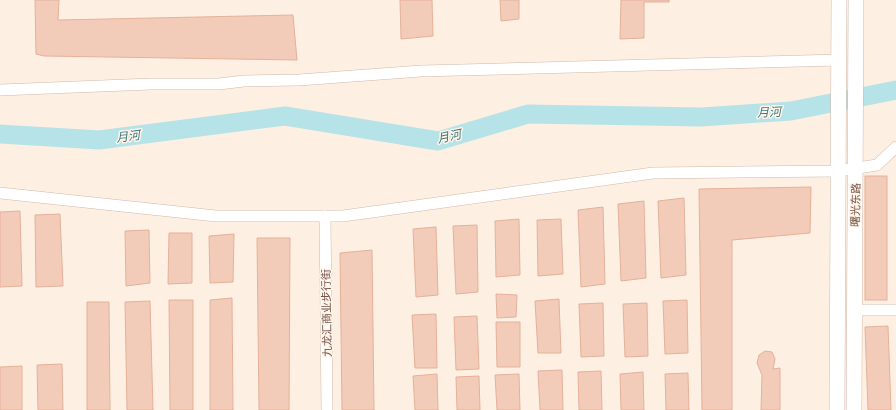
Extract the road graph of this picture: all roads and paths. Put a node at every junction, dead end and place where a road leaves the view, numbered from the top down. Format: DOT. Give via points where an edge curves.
graph roads {
  1 [pos="839,0"];
  2 [pos="856,0"];
  3 [pos="839,60"];
  4 [pos="0,90"];
  5 [pos="896,147"];
  6 [pos="856,168"];
  7 [pos="838,171"];
  8 [pos="0,193"];
  9 [pos="325,216"];
  10 [pos="854,310"];
  11 [pos="896,310"];
  12 [pos="327,410"];
  13 [pos="837,410"];
  14 [pos="854,410"];
  1 -- 3 [label="main road, 曙光东路"];
  2 -- 6 [label="main road, 曙光东路"];
  3 -- 4 [label="street" via="421,71 220,84"];
  3 -- 7 [label="main road, 曙光东路"];
  5 -- 6 [label="street" via="877,165"];
  6 -- 7 [label="street"];
  6 -- 10 [label="main road, 曙光东路"];
  7 -- 9 [label="street" via="653,173 343,216"];
  7 -- 13 [label="main road, 曙光东路"];
  8 -- 9 [label="street" via="216,216"];
  9 -- 12 [label="street, 九龙汇商业步行街"];
  10 -- 11 [label="street"];
  10 -- 14 [label="main road, 曙光东路"];
}
